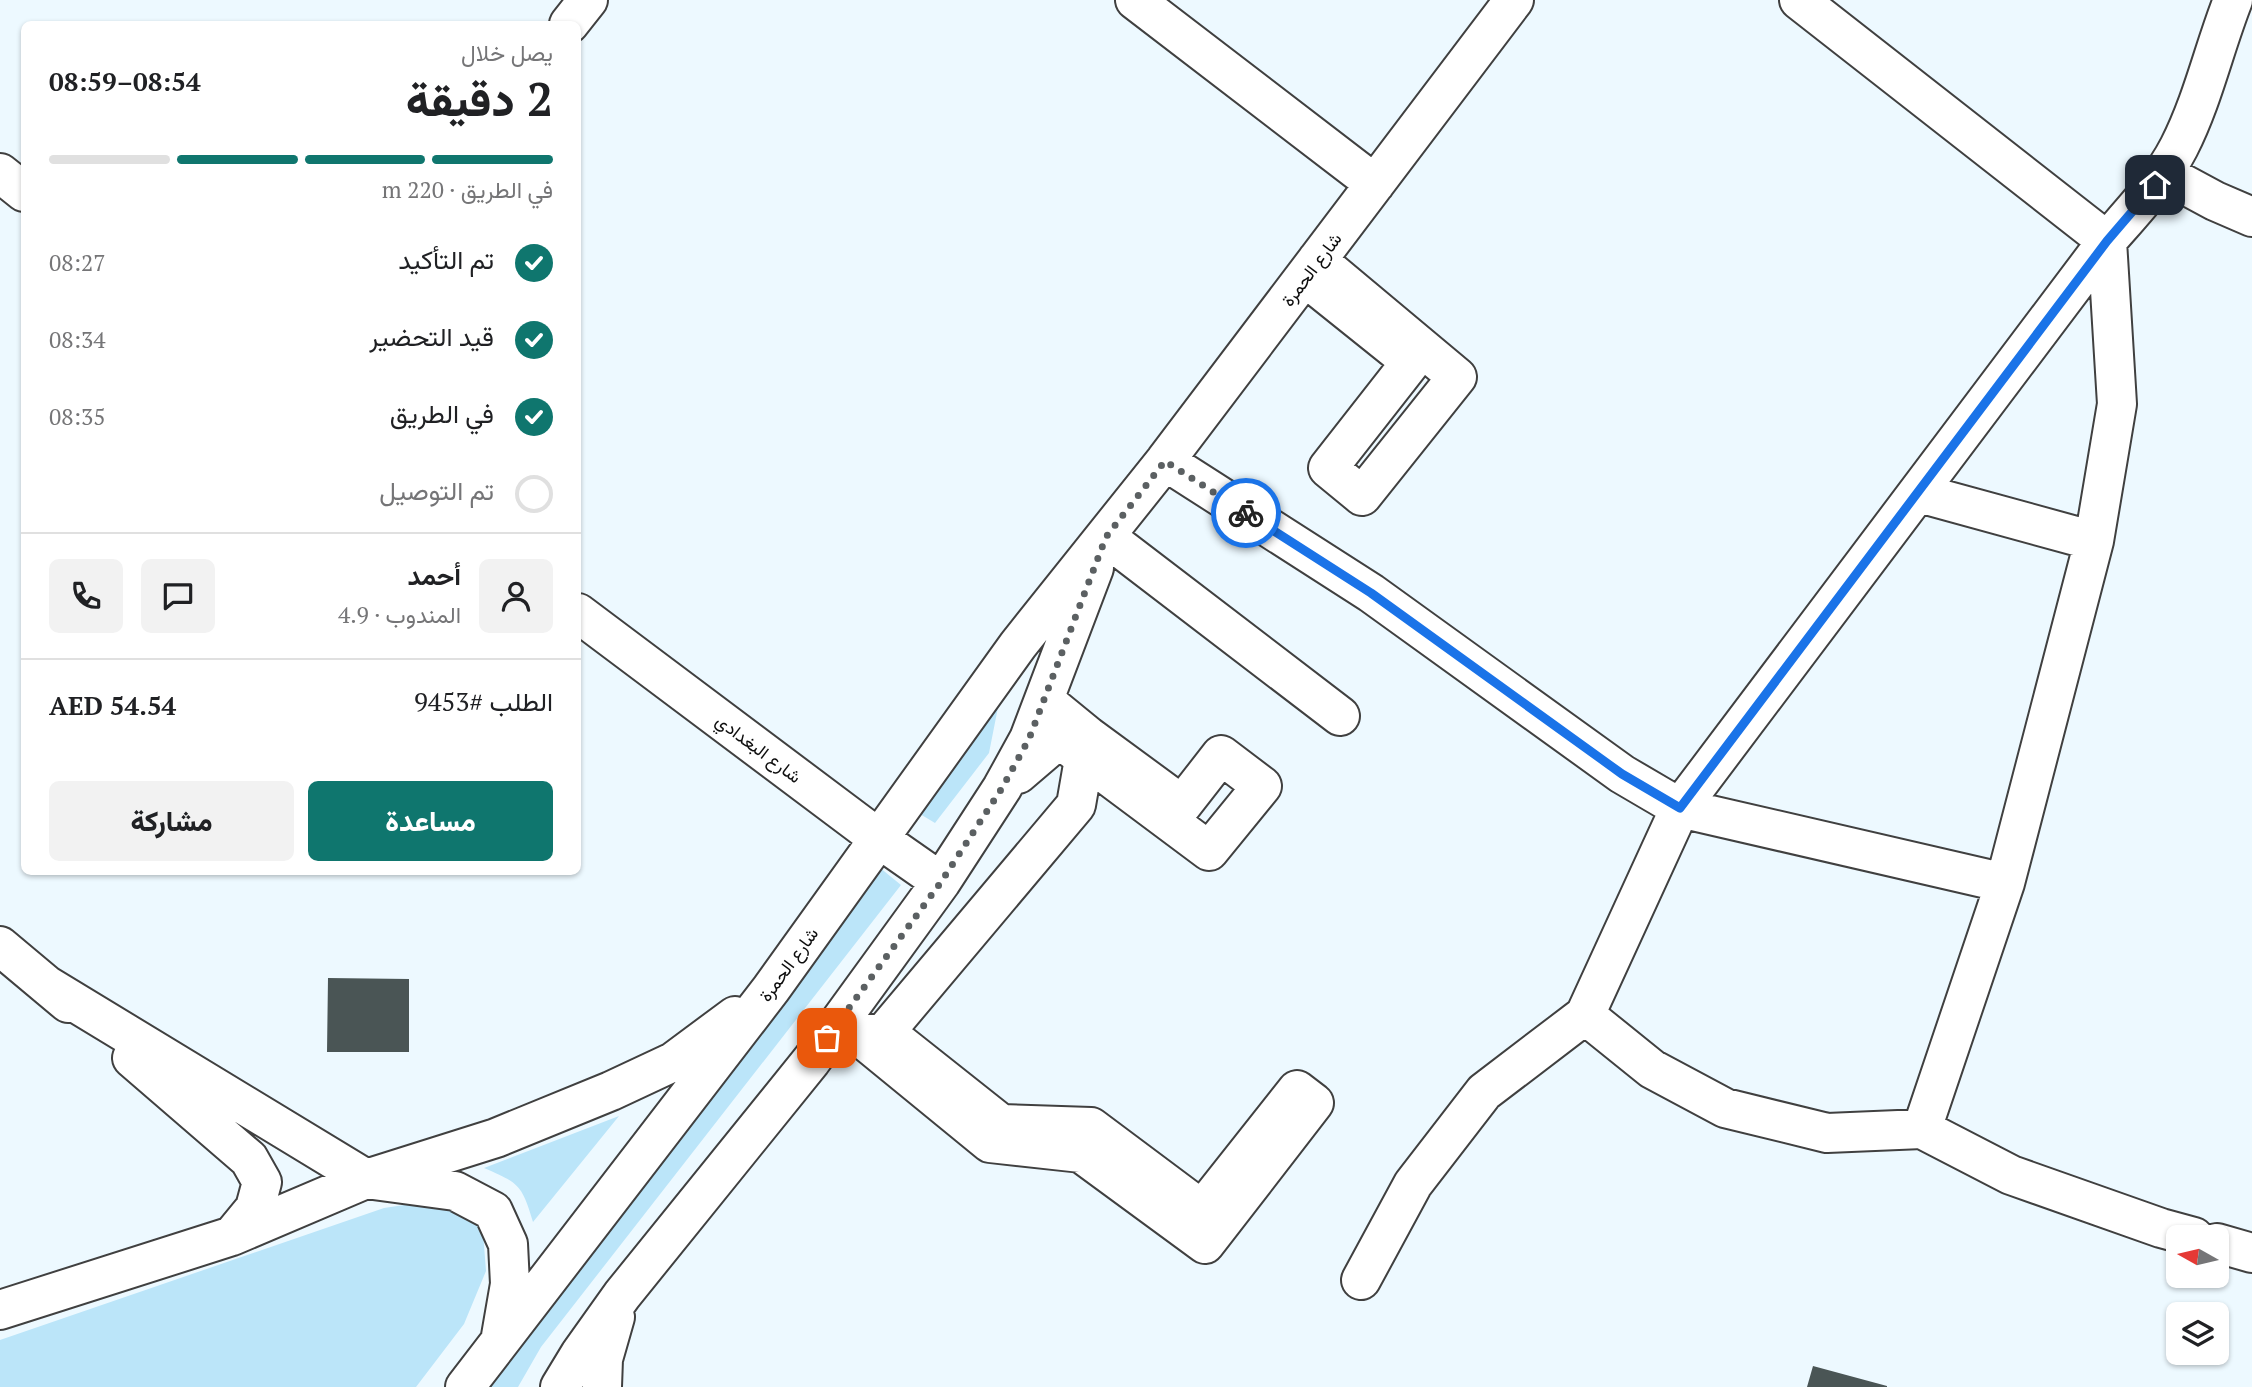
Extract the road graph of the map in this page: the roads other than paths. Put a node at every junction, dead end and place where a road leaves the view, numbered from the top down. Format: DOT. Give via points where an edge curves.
graph roads {
  1 [pos="588,0"];
  2 [pos="1135,0"];
  3 [pos="1514,0"];
  4 [pos="1799,0"];
  5 [pos="2234,0"];
  6 [pos="571,21"];
  7 [pos="0,173"];
  8 [pos="2164,173"];
  9 [pos="1375,184"];
  10 [pos="21,190"];
  11 [pos="2252,217"];
  12 [pos="2107,241"];
  13 [pos="1311,269"];
  14 [pos="1165,461"];
  15 [pos="1919,493"];
  16 [pos="1106,537"];
  17 [pos="2094,541"];
  18 [pos="581,614"];
  19 [pos="1044,700"];
  20 [pos="1340,716"];
  21 [pos="1086,747"];
  22 [pos="1002,788"];
  23 [pos="1680,808"];
  24 [pos="878,838"];
  25 [pos="941,882"];
  26 [pos="2005,883"];
  27 [pos="0,946"];
  28 [pos="48,986"];
  29 [pos="771,989"];
  30 [pos="1585,1015"];
  31 [pos="872,1033"];
  32 [pos="811,1060"];
  33 [pos="1922,1129"];
  34 [pos="366,1178"];
  35 [pos="2166,1229"];
  36 [pos="232,1237"];
  37 [pos="2230,1247"];
  38 [pos="2252,1253"];
  39 [pos="1361,1280"];
  40 [pos="622,1295"];
  41 [pos="0,1310"];
  42 [pos="500,1341"];
  43 [pos="465,1387"];
  44 [pos="560,1387"];
  45 [pos="602,1387"];
  1 -- 6 [label="street"];
  2 -- 9 [label="street"];
  3 -- 9 [label="street, شارع الحمرة"];
  4 -- 12 [label="street"];
  5 -- 8 [label="street" via="2191,122"];
  7 -- 10 [label="street"];
  8 -- 11 [label="street"];
  8 -- 12 [label="street"];
  9 -- 13 [label="street, شارع الحمرة"];
  12 -- 15 [label="street"];
  12 -- 17 [label="street" via="2117,404"];
  13 -- 13 [label="street" via="1410,362 1328,468 1362,496 1458,377"];
  13 -- 14 [label="street, شارع الحمرة"];
  14 -- 16 [label="street, شارع الحمرة"];
  14 -- 23 [label="street" via="1371,593 1622,774"];
  15 -- 17 [label="street"];
  15 -- 23 [label="street"];
  16 -- 19 [label="street, شارع الحمرة"];
  16 -- 20 [label="street"];
  16 -- 24 [label="street, شارع الحمرة" via="1018,645"];
  17 -- 26 [label="street"];
  18 -- 24 [label="street, شارع البغدادي"];
  19 -- 21 [label="street"];
  19 -- 22 [label="street, شارع الحمرة"];
  21 -- 22 [label="street" via="1059,739"];
  21 -- 31 [label="street" via="1076,805"];
  22 -- 25 [label="street, شارع الحمرة"];
  23 -- 26 [label="street"];
  23 -- 30 [label="street"];
  24 -- 25 [label="street, شارع البغدادي"];
  24 -- 29 [label="street, شارع الحمرة"];
  25 -- 32 [label="street, شارع الحمرة"];
  26 -- 33 [label="street"];
  27 -- 28 [label="street"];
  28 -- 34 [label="street"];
  28 -- 36 [label="street" via="248,1158 262,1182 255,1208"];
  29 -- 34 [label="street" via="673,1062 611,1091 496,1138"];
  29 -- 42 [label="street, شارع الحمرة"];
  30 -- 33 [label="street" via="1652,1069 1725,1108 1827,1133"];
  30 -- 39 [label="street" via="1484,1091 1413,1184"];
  31 -- 31 [label="street" via="990,1143 1080,1153 1205,1244 1314,1103 1297,1090 1202,1210 1091,1127 1001,1124"];
  31 -- 32 [label="street"];
  32 -- 40 [label="street, شارع الحمرة"];
  33 -- 35 [label="street" via="2011,1175"];
  34 -- 36 [label="street"];
  34 -- 42 [label="street" via="455,1191 493,1211 509,1257 510,1284"];
  36 -- 41 [label="street"];
  37 -- 38 [label="street"];
  40 -- 44 [label="street, شارع الحمرة"];
  40 -- 45 [label="street" via="603,1359"];
  42 -- 43 [label="street, شارع الحمرة"];
}
